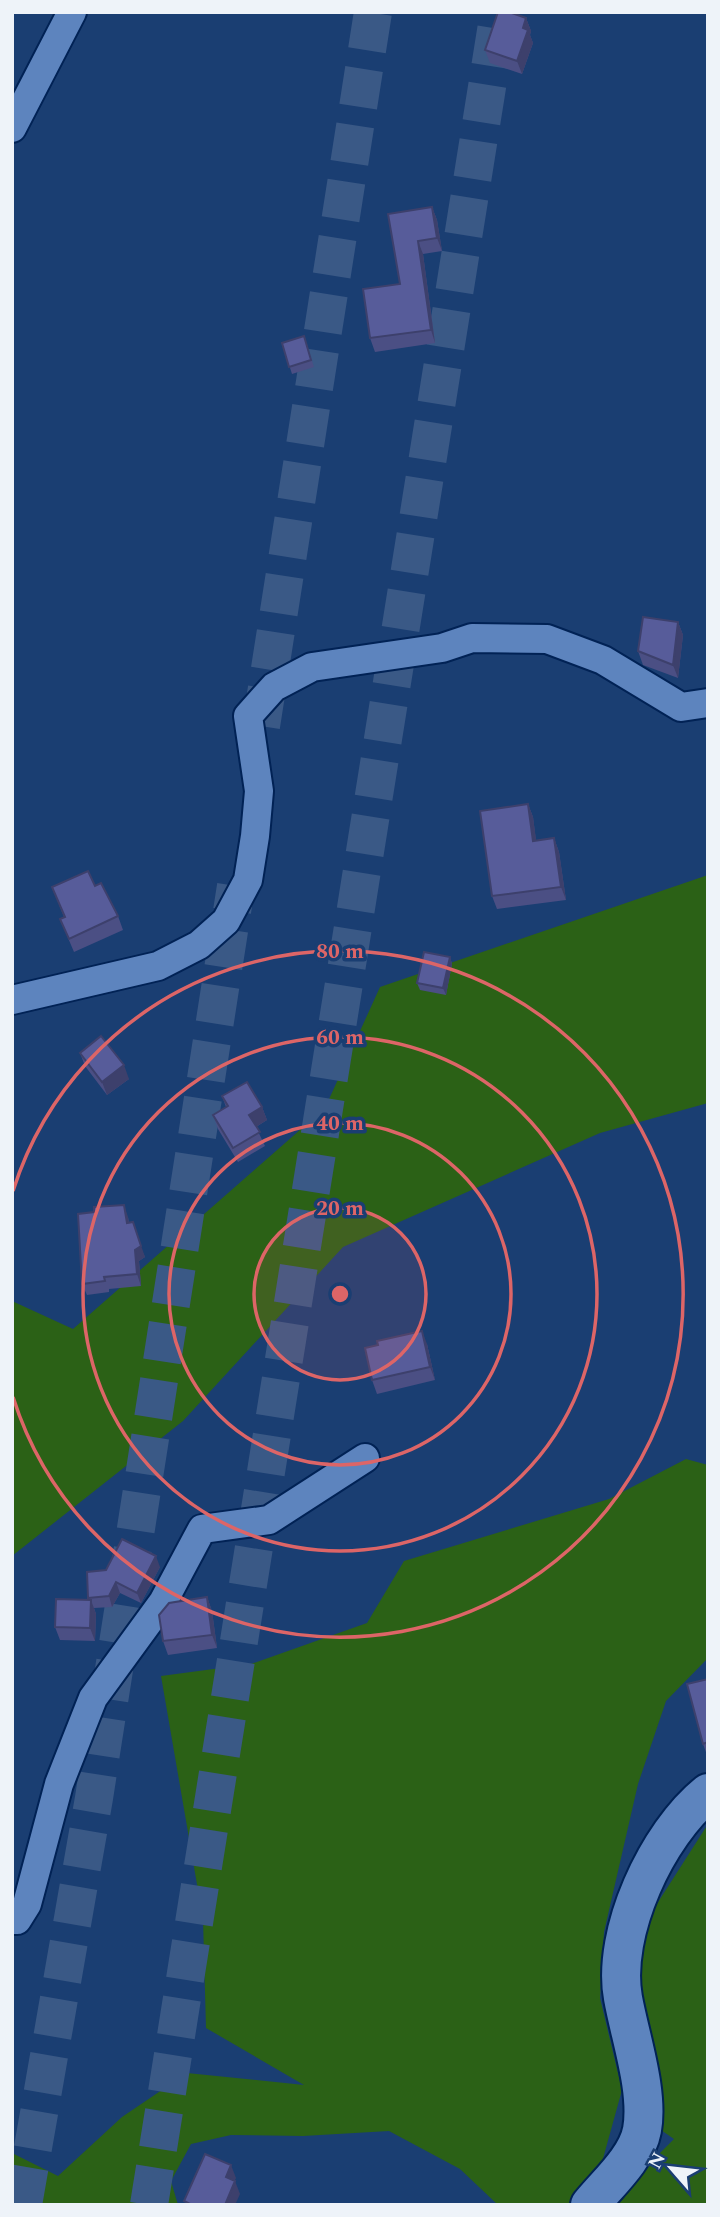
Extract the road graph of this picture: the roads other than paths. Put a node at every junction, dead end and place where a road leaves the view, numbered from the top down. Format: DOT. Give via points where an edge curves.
graph roads {
  1 [pos="72,12"];
  2 [pos="12,128"];
  3 [pos="708,703"];
  4 [pos="12,1000"];
  5 [pos="365,1458"];
  6 [pos="708,1793"];
  7 [pos="12,1920"];
  8 [pos="590,2205"];
  1 -- 2 [label="street"];
  3 -- 4 [label="street" via="681,707 603,660 547,639 472,638 442,648 312,667 274,687 248,716 259,791 255,836 248,880 226,921 199,945 158,966"];
  5 -- 7 [label="street" via="269,1520 202,1529 163,1602 93,1698 59,1784 27,1904 17,1920"];
  6 -- 8 [label="street" via="670,1836 637,1896 623,1937 622,1994 641,2084 642,2131 628,2158"];
}
